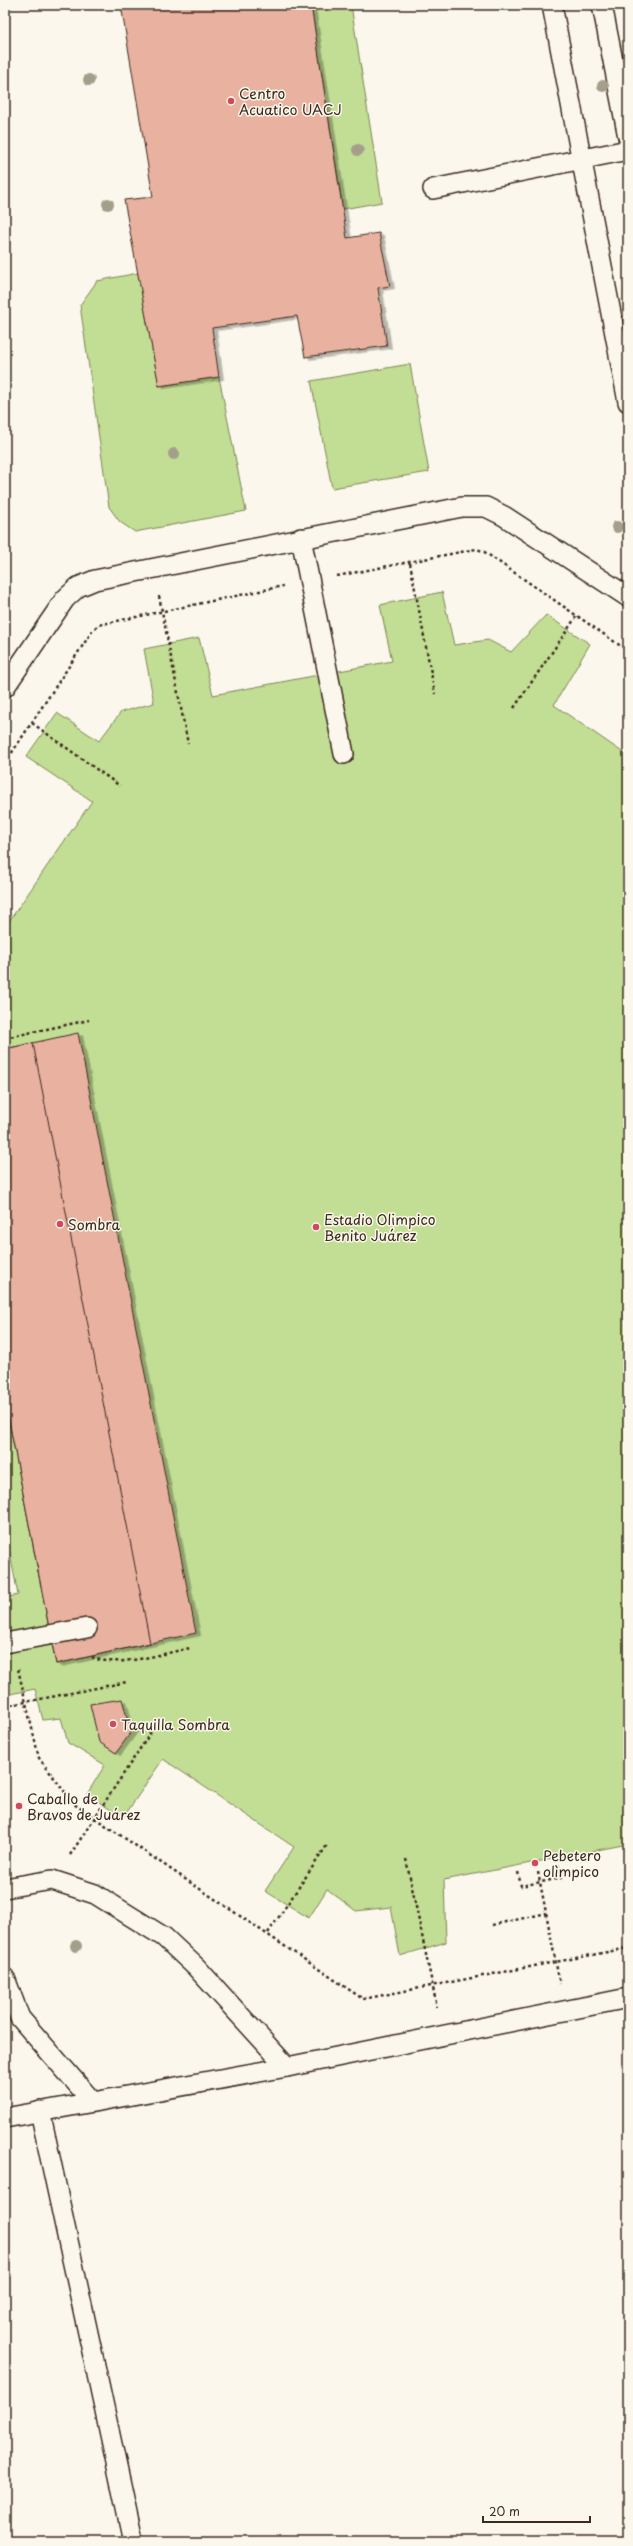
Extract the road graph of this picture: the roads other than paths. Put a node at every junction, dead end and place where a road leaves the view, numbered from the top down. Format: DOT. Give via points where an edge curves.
graph roads {
  1 [pos="552,5"];
  2 [pos="602,5"];
  3 [pos="627,130"];
  4 [pos="628,150"];
  5 [pos="582,159"];
  6 [pos="433,189"];
  7 [pos="628,402"];
  8 [pos="300,538"];
  9 [pos="628,597"];
  10 [pos="5,687"];
  11 [pos="344,754"];
  12 [pos="87,1628"];
  13 [pos="5,1643"];
  14 [pos="5,1888"];
  15 [pos="5,1978"];
  16 [pos="628,1998"];
  17 [pos="287,2067"];
  18 [pos="92,2101"];
  19 [pos="40,2111"];
  20 [pos="5,2118"];
  21 [pos="133,2541"];
  1 -- 5 [label="lane"];
  2 -- 3 [label="lane"];
  4 -- 5 [label="lane"];
  5 -- 6 [label="lane"];
  5 -- 7 [label="lane"];
  8 -- 9 [label="lane" via="462,507 486,507 504,516"];
  8 -- 10 [label="lane" via="95,580 78,587 65,599"];
  8 -- 11 [label="lane"];
  12 -- 13 [label="lane"];
  14 -- 17 [label="lane" via="52,1880 95,1894 164,1938 196,1967"];
  15 -- 18 [label="lane" via="20,2018"];
  16 -- 17 [label="lane"];
  17 -- 18 [label="lane"];
  18 -- 19 [label="lane"];
  19 -- 20 [label="lane"];
  19 -- 21 [label="lane"];
}
